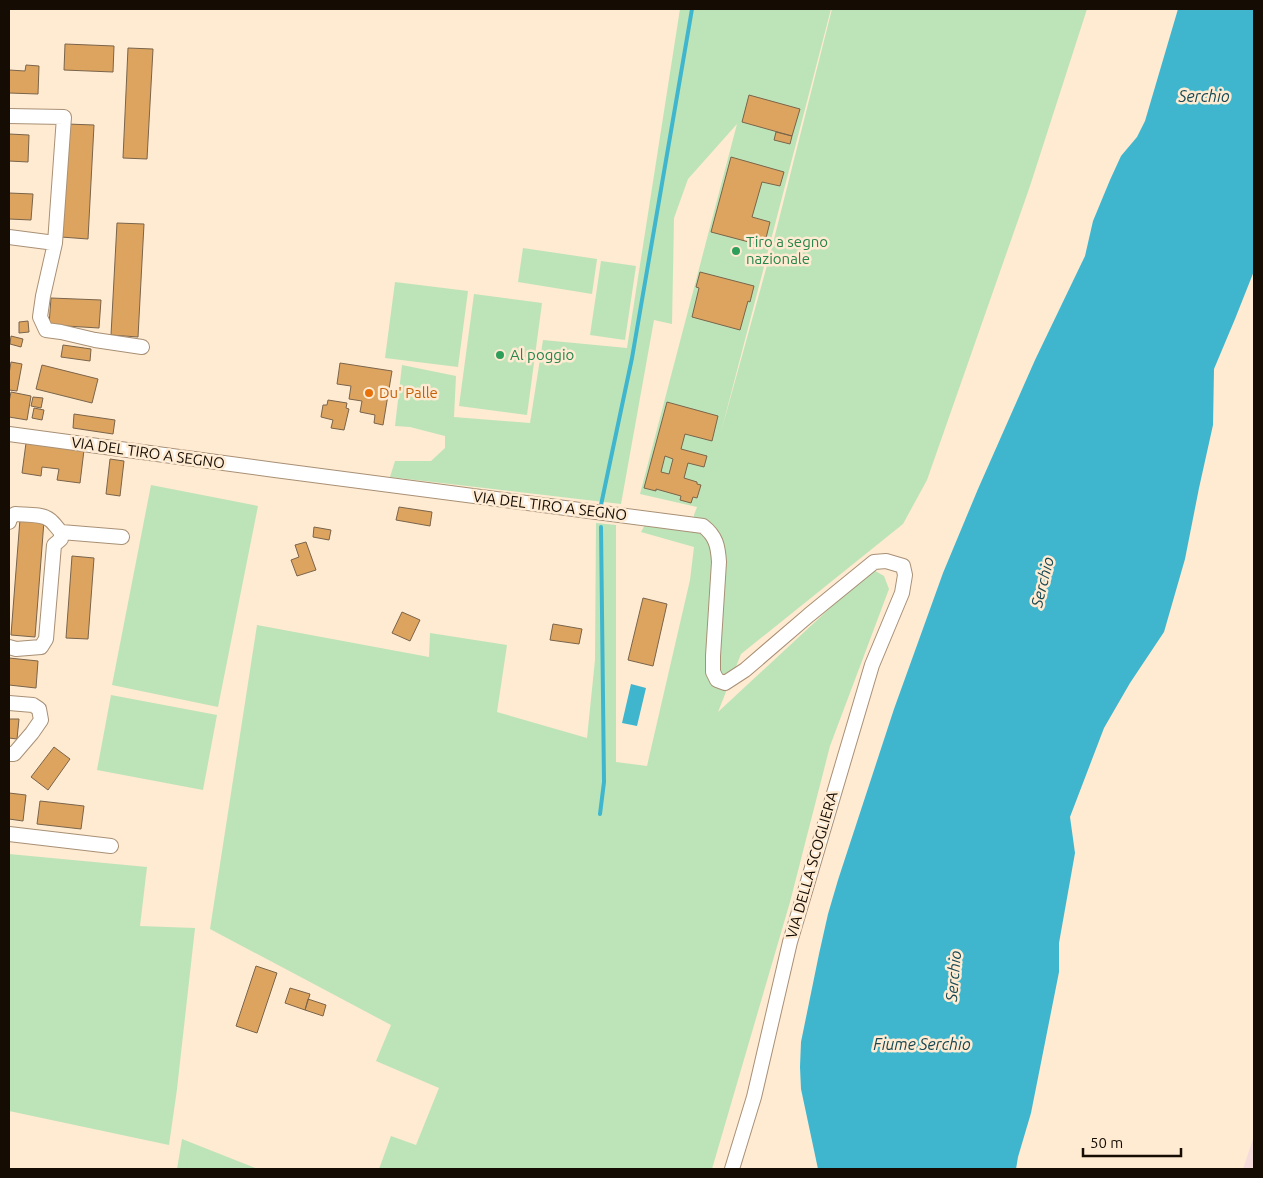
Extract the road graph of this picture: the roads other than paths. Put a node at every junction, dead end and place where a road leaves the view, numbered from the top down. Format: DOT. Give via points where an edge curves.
graph roads {
  1 [pos="9,116"];
  2 [pos="9,237"];
  3 [pos="55,243"];
  4 [pos="142,347"];
  5 [pos="9,434"];
  6 [pos="9,522"];
  7 [pos="61,532"];
  8 [pos="122,536"];
  9 [pos="904,566"];
  10 [pos="9,647"];
  11 [pos="9,703"];
  12 [pos="11,754"];
  13 [pos="9,834"];
  14 [pos="111,846"];
  15 [pos="732,1169"];
  1 -- 3 [label="street" via="64,117"];
  2 -- 3 [label="street"];
  3 -- 4 [label="street" via="40,317 46,330"];
  5 -- 9 [label="street, VIA DEL TIRO A SEGNO" via="703,526 711,532 718,548 713,656 717,680 725,683 874,562 886,561"];
  6 -- 7 [label="street" via="15,514 45,517"];
  7 -- 8 [label="street"];
  7 -- 10 [label="street" via="61,539 54,545 46,639 41,647"];
  9 -- 15 [label="street, VIA DELLA SCOGLIERA" via="902,593 872,665 790,942 754,1097"];
  11 -- 12 [label="street" via="33,705 39,710 41,720"];
  13 -- 14 [label="street"];
}
